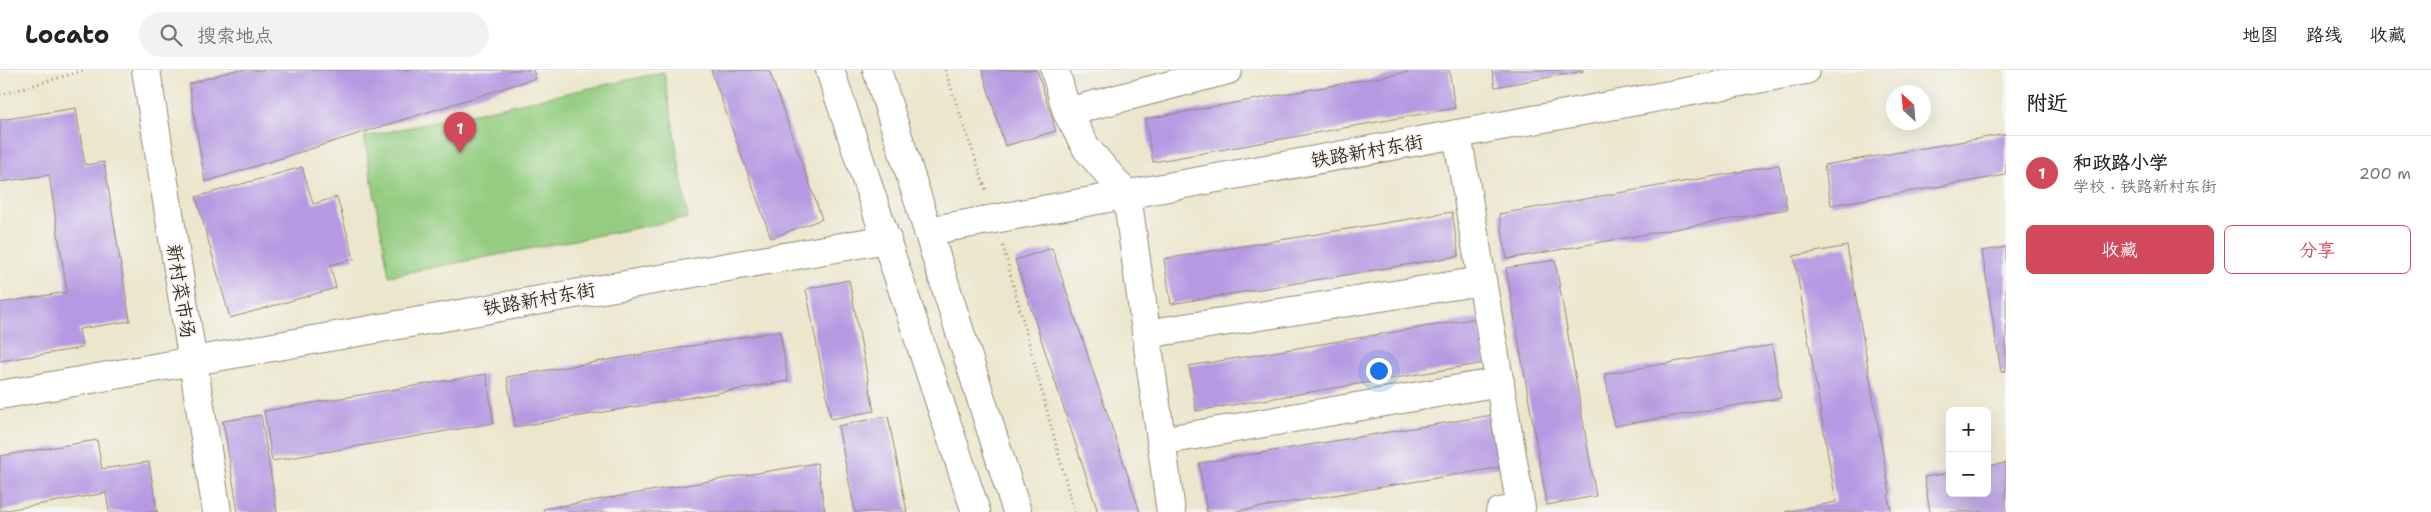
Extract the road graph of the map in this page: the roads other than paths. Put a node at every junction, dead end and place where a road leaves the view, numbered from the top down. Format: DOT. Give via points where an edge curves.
graph roads {
  1 [pos="146,70"];
  2 [pos="830,70"];
  3 [pos="877,70"];
  4 [pos="1055,70"];
  5 [pos="1228,70"];
  6 [pos="1806,70"];
  7 [pos="1067,112"];
  8 [pos="1457,134"];
  9 [pos="1127,195"];
  10 [pos="928,231"];
  11 [pos="887,239"];
  12 [pos="1482,282"];
  13 [pos="1146,334"];
  14 [pos="192,360"];
  15 [pos="1500,382"];
  16 [pos="0,395"];
  17 [pos="1161,441"];
  18 [pos="217,512"];
  19 [pos="976,512"];
  20 [pos="1017,512"];
  21 [pos="1171,512"];
  22 [pos="1500,512"];
  1 -- 14 [label="street, 新村菜市场"];
  2 -- 11 [label="street"];
  3 -- 10 [label="street"];
  4 -- 7 [label="street"];
  5 -- 7 [label="street"];
  6 -- 8 [label="street, 铁路新村东街"];
  7 -- 9 [label="street" via="1087,149"];
  8 -- 9 [label="street, 铁路新村东街"];
  8 -- 12 [label="street"];
  9 -- 10 [label="street, 铁路新村东街"];
  9 -- 13 [label="street"];
  10 -- 20 [label="street"];
  11 -- 14 [label="street, 铁路新村东街"];
  11 -- 19 [label="street"];
  12 -- 13 [label="street"];
  12 -- 15 [label="street"];
  13 -- 17 [label="street"];
  14 -- 16 [label="street, 铁路新村东街"];
  14 -- 18 [label="street, 新村菜市场"];
  15 -- 17 [label="street"];
  15 -- 22 [label="street" via="1522,508"];
  17 -- 21 [label="street"];
}
